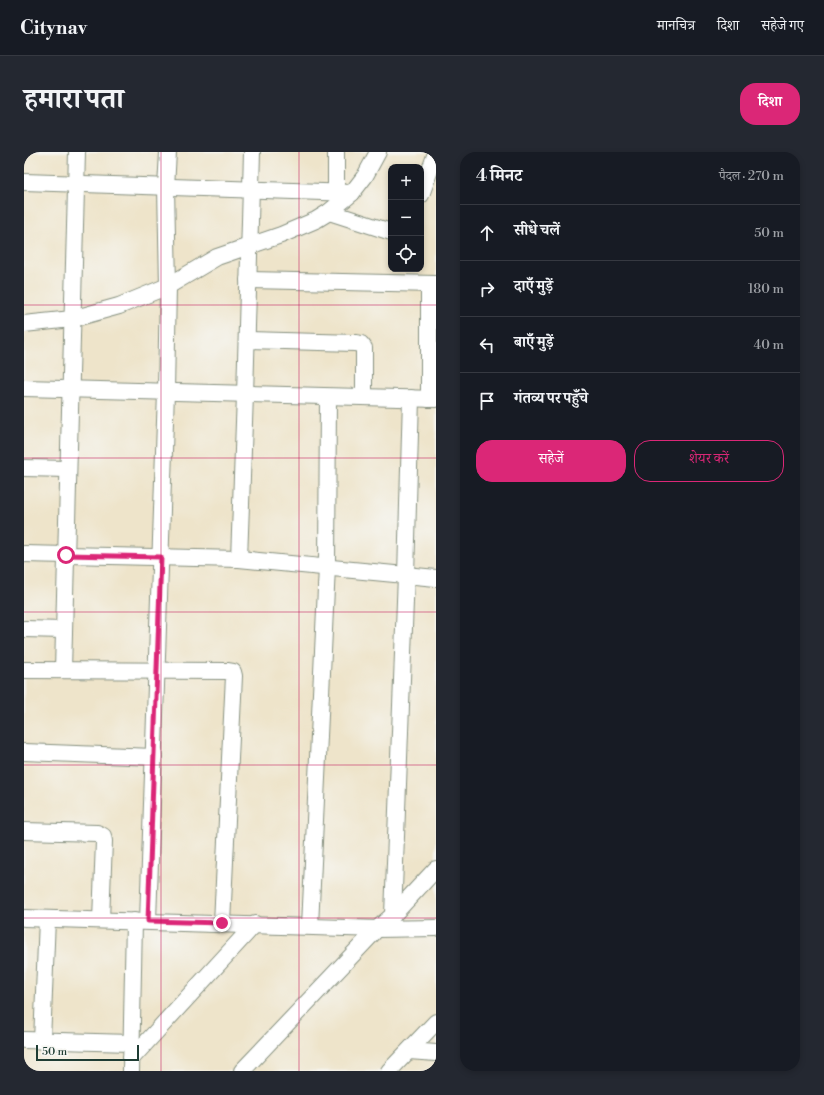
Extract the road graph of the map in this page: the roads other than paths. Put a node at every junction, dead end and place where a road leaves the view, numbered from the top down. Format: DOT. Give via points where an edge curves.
graph roads {
  1 [pos="77,152"];
  2 [pos="168,152"];
  3 [pos="252,152"];
  4 [pos="336,152"];
  5 [pos="378,152"];
  6 [pos="436,153"];
  7 [pos="24,182"];
  8 [pos="76,184"];
  9 [pos="166,187"];
  10 [pos="424,187"];
  11 [pos="250,189"];
  12 [pos="336,192"];
  13 [pos="352,193"];
  14 [pos="329,212"];
  15 [pos="388,231"];
  16 [pos="249,245"];
  17 [pos="248,280"];
  18 [pos="432,284"];
  19 [pos="168,286"];
  20 [pos="72,319"];
  21 [pos="24,324"];
  22 [pos="247,340"];
  23 [pos="24,388"];
  24 [pos="70,389"];
  25 [pos="166,392"];
  26 [pos="245,395"];
  27 [pos="328,397"];
  28 [pos="364,398"];
  29 [pos="411,398"];
  30 [pos="432,399"];
  31 [pos="24,468"];
  32 [pos="68,469"];
  33 [pos="24,554"];
  34 [pos="66,555"];
  35 [pos="161,557"];
  36 [pos="239,559"];
  37 [pos="327,567"];
  38 [pos="406,575"];
  39 [pos="436,578"];
  40 [pos="24,629"];
  41 [pos="64,630"];
  42 [pos="24,670"];
  43 [pos="62,670"];
  44 [pos="157,671"];
  45 [pos="24,752"];
  46 [pos="154,756"];
  47 [pos="24,831"];
  48 [pos="436,869"];
  49 [pos="393,915"];
  50 [pos="24,918"];
  51 [pos="47,919"];
  52 [pos="101,920"];
  53 [pos="141,921"];
  54 [pos="222,923"];
  55 [pos="255,924"];
  56 [pos="310,926"];
  57 [pos="436,928"];
  58 [pos="377,929"];
  59 [pos="436,1022"];
  60 [pos="24,1040"];
  61 [pos="42,1041"];
  62 [pos="409,1051"];
  63 [pos="436,1053"];
  64 [pos="131,1058"];
  65 [pos="242,1071"];
  66 [pos="389,1071"];
  1 -- 8 [label="street"];
  2 -- 9 [label="street"];
  3 -- 11 [label="street"];
  4 -- 12 [label="street"];
  5 -- 13 [label="street"];
  6 -- 10 [label="street"];
  7 -- 8 [label="street"];
  8 -- 9 [label="street"];
  8 -- 20 [label="street"];
  9 -- 11 [label="street"];
  9 -- 19 [label="street"];
  11 -- 12 [label="street"];
  11 -- 16 [label="street"];
  12 -- 13 [label="street"];
  13 -- 14 [label="street"];
  14 -- 15 [label="street"];
  14 -- 16 [label="street" via="281,235"];
  16 -- 17 [label="street"];
  16 -- 19 [label="street" via="217,257"];
  17 -- 18 [label="street"];
  17 -- 22 [label="street"];
  18 -- 30 [label="street"];
  19 -- 20 [label="street" via="119,306"];
  19 -- 25 [label="street"];
  20 -- 21 [label="street"];
  20 -- 24 [label="street"];
  22 -- 26 [label="street"];
  22 -- 28 [label="street" via="362,344"];
  23 -- 24 [label="street"];
  24 -- 25 [label="street"];
  24 -- 32 [label="street"];
  25 -- 26 [label="street"];
  25 -- 35 [label="street"];
  26 -- 27 [label="street"];
  26 -- 36 [label="street"];
  27 -- 28 [label="street"];
  27 -- 37 [label="street"];
  28 -- 29 [label="street"];
  29 -- 30 [label="street"];
  29 -- 38 [label="street"];
  31 -- 32 [label="street"];
  32 -- 34 [label="street"];
  33 -- 34 [label="street"];
  34 -- 35 [label="street"];
  34 -- 41 [label="street"];
  35 -- 36 [label="street"];
  35 -- 44 [label="street"];
  36 -- 37 [label="street"];
  37 -- 38 [label="street"];
  37 -- 56 [label="street"];
  38 -- 39 [label="street"];
  38 -- 49 [label="street"];
  40 -- 41 [label="street"];
  41 -- 43 [label="street"];
  42 -- 43 [label="street"];
  43 -- 44 [label="street"];
  44 -- 46 [label="street"];
  44 -- 54 [label="street" via="233,672"];
  45 -- 46 [label="street"];
  46 -- 53 [label="street"];
  47 -- 52 [label="street" via="97,833 102,836 104,841"];
  48 -- 49 [label="street"];
  49 -- 58 [label="street"];
  50 -- 51 [label="street"];
  51 -- 52 [label="street"];
  51 -- 61 [label="street"];
  52 -- 53 [label="street"];
  53 -- 54 [label="street"];
  53 -- 64 [label="street"];
  54 -- 55 [label="street"];
  55 -- 56 [label="street"];
  55 -- 64 [label="street"];
  56 -- 58 [label="street"];
  57 -- 58 [label="street"];
  58 -- 65 [label="street"];
  59 -- 62 [label="street"];
  60 -- 61 [label="street"];
  61 -- 64 [label="street"];
  62 -- 63 [label="street"];
  62 -- 66 [label="street"];
}
